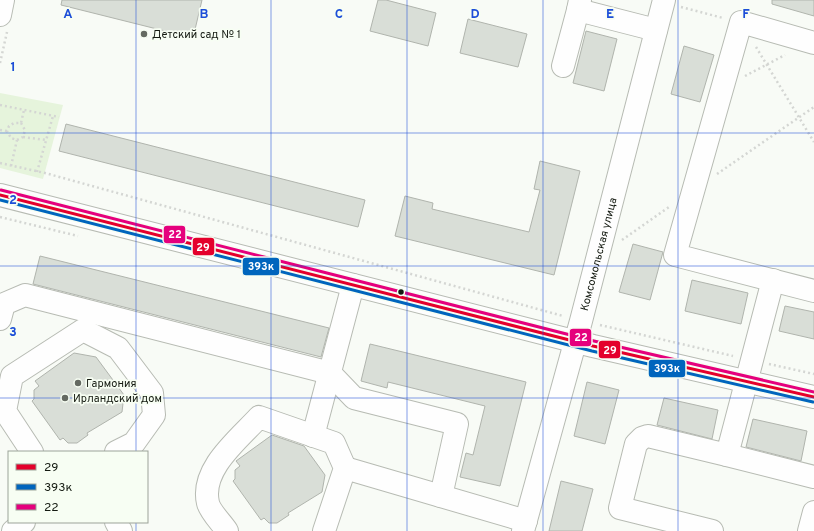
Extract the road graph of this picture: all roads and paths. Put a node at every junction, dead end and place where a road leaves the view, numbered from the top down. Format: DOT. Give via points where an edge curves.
graph roads {
  1 [pos="4,0"];
  2 [pos="672,3"];
  3 [pos="579,5"];
  4 [pos="0,15"];
  5 [pos="741,22"];
  6 [pos="656,30"];
  7 [pos="812,42"];
  8 [pos="756,46"];
  9 [pos="767,64"];
  10 [pos="563,66"];
  11 [pos="722,88"];
  12 [pos="0,105"];
  13 [pos="24,110"];
  14 [pos="52,116"];
  15 [pos="59,117"];
  16 [pos="21,123"];
  17 [pos="0,130"];
  18 [pos="7,131"];
  19 [pos="23,137"];
  20 [pos="17,140"];
  21 [pos="46,140"];
  22 [pos="814,142"];
  23 [pos="0,163"];
  24 [pos="11,166"];
  25 [pos="37,172"];
  26 [pos="0,195"];
  27 [pos="772,280"];
  28 [pos="353,285"];
  29 [pos="814,291"];
  30 [pos="102,314"];
  31 [pos="563,316"];
  32 [pos="0,319"];
  33 [pos="598,325"];
  34 [pos="97,338"];
  35 [pos="575,342"];
  36 [pos="751,360"];
  37 [pos="330,372"];
  38 [pos="814,374"];
  39 [pos="745,381"];
  40 [pos="4,395"];
  41 [pos="814,397"];
  42 [pos="313,436"];
  43 [pos="31,451"];
  44 [pos="118,451"];
  45 [pos="727,455"];
  46 [pos="345,468"];
  47 [pos="814,477"];
  48 [pos="441,496"];
  49 [pos="23,523"];
  50 [pos="524,526"];
  51 [pos="13,531"];
  52 [pos="227,531"];
  53 [pos="324,531"];
  54 [pos="712,531"];
  1 -- 4 [label="street"];
  2 -- 5 [label="path"];
  2 -- 6 [label="street, Комсомольская улица"];
  3 -- 6 [label="street"];
  3 -- 10 [label="street"];
  5 -- 7 [label="street"];
  5 -- 11 [label="street"];
  6 -- 35 [label="street, Комсомольская улица"];
  7 -- 9 [label="path"];
  8 -- 9 [label="path"];
  9 -- 11 [label="path"];
  9 -- 22 [label="path"];
  11 -- 27 [label="street" via="675,255"];
  12 -- 13 [label="path"];
  13 -- 14 [label="path"];
  13 -- 16 [label="path"];
  14 -- 15 [label="path"];
  14 -- 21 [label="path"];
  16 -- 18 [label="path" via="14,123"];
  16 -- 19 [label="path" via="25,130"];
  17 -- 18 [label="path"];
  18 -- 20 [label="path" via="11,138"];
  19 -- 20 [label="path"];
  19 -- 21 [label="path"];
  20 -- 24 [label="path"];
  21 -- 25 [label="path"];
  23 -- 24 [label="path"];
  24 -- 25 [label="path"];
  25 -- 31 [label="path"];
  26 -- 28 [label="street"];
  27 -- 29 [label="street"];
  27 -- 36 [label="street"];
  28 -- 35 [label="street"];
  28 -- 37 [label="street"];
  30 -- 32 [label="street" via="25,295 4,304"];
  30 -- 34 [label="street"];
  30 -- 37 [label="street"];
  33 -- 36 [label="path"];
  34 -- 40 [label="street" via="83,330 12,376"];
  34 -- 44 [label="street" via="118,348 152,393 154,415 134,444"];
  35 -- 39 [label="street"];
  35 -- 50 [label="street, Комсомольская улица"];
  36 -- 38 [label="path"];
  36 -- 39 [label="street"];
  37 -- 42 [label="street"];
  37 -- 48 [label="street" via="354,398 457,424"];
  39 -- 41 [label="street"];
  39 -- 45 [label="street"];
  40 -- 43 [label="street" via="5,411"];
  42 -- 46 [label="street" via="334,443"];
  42 -- 52 [label="street" via="259,417 217,462 208,484 208,504"];
  45 -- 47 [label="street"];
  45 -- 54 [label="street" via="648,436 642,438 636,444 620,508"];
  46 -- 48 [label="street"];
  46 -- 53 [label="street"];
  48 -- 50 [label="street"];
  49 -- 51 [label="street"];
}
